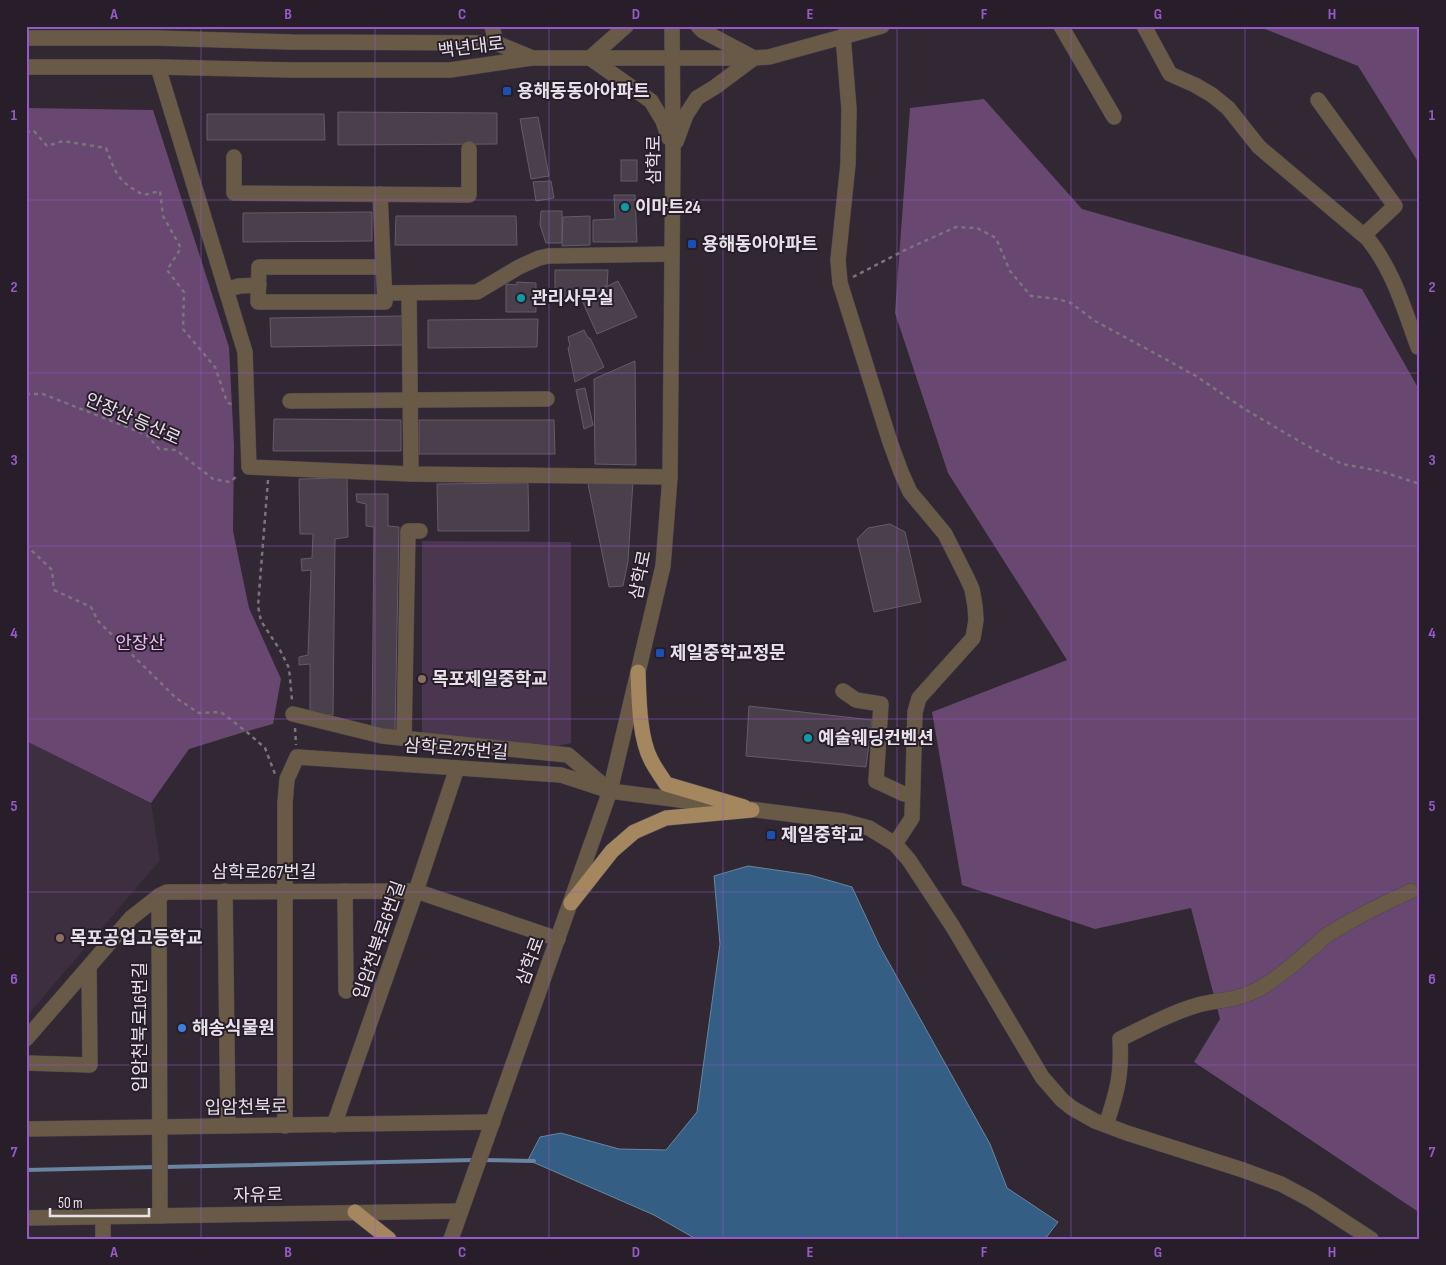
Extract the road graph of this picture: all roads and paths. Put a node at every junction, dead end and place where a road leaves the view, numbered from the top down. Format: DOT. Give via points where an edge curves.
graph roads {
  1 [pos="492,26"];
  2 [pos="626,26"];
  3 [pos="672,26"];
  4 [pos="698,26"];
  5 [pos="855,26"];
  6 [pos="882,26"];
  7 [pos="1061,26"];
  8 [pos="1144,26"];
  9 [pos="843,36"];
  10 [pos="26,38"];
  11 [pos="496,43"];
  12 [pos="532,58"];
  13 [pos="590,58"];
  14 [pos="671,58"];
  15 [pos="754,58"];
  16 [pos="158,66"];
  17 [pos="26,67"];
  18 [pos="1318,100"];
  19 [pos="1114,117"];
  20 [pos="26,132"];
  21 [pos="469,148"];
  22 [pos="673,149"];
  23 [pos="234,157"];
  24 [pos="380,194"];
  25 [pos="1364,235"];
  26 [pos="672,254"];
  27 [pos="384,267"];
  28 [pos="840,283"];
  29 [pos="258,285"];
  30 [pos="226,290"];
  31 [pos="385,294"];
  32 [pos="409,294"];
  33 [pos="1420,347"];
  34 [pos="26,394"];
  35 [pos="547,399"];
  36 [pos="410,400"];
  37 [pos="290,401"];
  38 [pos="247,406"];
  39 [pos="248,467"];
  40 [pos="270,468"];
  41 [pos="411,474"];
  42 [pos="670,477"];
  43 [pos="1420,484"];
  44 [pos="420,531"];
  45 [pos="26,545"];
  46 [pos="638,672"];
  47 [pos="843,691"];
  48 [pos="293,714"];
  49 [pos="404,738"];
  50 [pos="297,757"];
  51 [pos="457,768"];
  52 [pos="287,779"];
  53 [pos="610,791"];
  54 [pos="912,793"];
  55 [pos="752,810"];
  56 [pos="895,844"];
  57 [pos="225,891"];
  58 [pos="285,891"];
  59 [pos="345,891"];
  60 [pos="416,891"];
  61 [pos="1411,891"];
  62 [pos="159,896"];
  63 [pos="571,903"];
  64 [pos="558,939"];
  65 [pos="89,967"];
  66 [pos="346,991"];
  67 [pos="26,1039"];
  68 [pos="26,1063"];
  69 [pos="493,1122"];
  70 [pos="334,1125"];
  71 [pos="1106,1125"];
  72 [pos="228,1126"];
  73 [pos="285,1126"];
  74 [pos="159,1127"];
  75 [pos="26,1129"];
  76 [pos="461,1210"];
  77 [pos="355,1212"];
  78 [pos="160,1216"];
  79 [pos="103,1217"];
  80 [pos="26,1218"];
  81 [pos="103,1239"];
  82 [pos="389,1239"];
  83 [pos="451,1239"];
  84 [pos="1371,1239"];
  1 -- 11 [label="street"];
  2 -- 13 [label="street"];
  3 -- 14 [label="street, 삼학로"];
  4 -- 15 [label="street"];
  5 -- 9 [label="street"];
  6 -- 9 [label="street"];
  7 -- 19 [label="street"];
  8 -- 25 [label="street" via="1170,74 1195,85 1228,108 1259,146"];
  9 -- 15 [label="street" via="769,57"];
  9 -- 28 [label="street" via="849,109 848,164 838,260"];
  10 -- 11 [label="street, 백년대로"];
  11 -- 12 [label="street, 백년대로"];
  12 -- 13 [label="street"];
  12 -- 16 [label="street, 백년대로" via="450,70"];
  13 -- 14 [label="street"];
  13 -- 22 [label="street" via="651,101 663,121"];
  14 -- 15 [label="street"];
  14 -- 22 [label="street, 삼학로"];
  15 -- 22 [label="street" via="697,98 686,115"];
  16 -- 17 [label="street, 백년대로"];
  16 -- 30 [label="street"];
  18 -- 25 [label="street" via="1395,206"];
  20 -- 38 [label="path" via="34,131 47,146 63,140 106,148 116,174 130,188 144,195 160,191 163,216 180,248 167,270 184,292 182,329 215,367 227,402 234,406"];
  21 -- 24 [label="street" via="469,195"];
  22 -- 26 [label="street, 삼학로"];
  23 -- 24 [label="street" via="234,193"];
  24 -- 27 [label="street"];
  25 -- 33 [label="street" via="1391,274"];
  26 -- 32 [label="street" via="548,256 519,267 477,292"];
  26 -- 42 [label="street, 삼학로"];
  27 -- 29 [label="street" via="259,267"];
  27 -- 31 [label="street"];
  28 -- 43 [label="path" via="956,227 977,228 996,238 1010,271 1031,296 1071,303 1094,321 1148,348 1243,408 1342,464 1380,471"];
  28 -- 54 [label="street" via="901,472 910,492 945,534 972,589 975,606 973,638 920,698 915,712"];
  29 -- 30 [label="street"];
  29 -- 31 [label="street" via="258,302 385,302"];
  30 -- 38 [label="street" via="245,352"];
  31 -- 32 [label="street"];
  32 -- 36 [label="street"];
  34 -- 39 [label="path, 안장산 등산로" via="43,394 147,435 159,449 176,450 213,479 230,482"];
  35 -- 36 [label="street"];
  36 -- 37 [label="street"];
  36 -- 41 [label="street"];
  38 -- 39 [label="street"];
  39 -- 40 [label="street"];
  40 -- 41 [label="street"];
  40 -- 48 [label="path" via="258,606 261,621 289,668"];
  41 -- 42 [label="street"];
  42 -- 46 [label="street, 삼학로" via="664,566"];
  44 -- 49 [label="street" via="408,531"];
  45 -- 52 [label="path" via="52,570 54,590 91,607 98,621 176,698 199,713 221,712 248,732 265,748 275,777"];
  46 -- 53 [label="street, 삼학로"];
  46 -- 55 [label="main road" via="645,740 651,760 666,784"];
  47 -- 54 [label="street" via="856,700 881,704 876,781 904,794"];
  48 -- 49 [label="street" via="382,736"];
  48 -- 50 [label="path"];
  49 -- 53 [label="street" via="568,755"];
  50 -- 51 [label="street, 삼학로275번길"];
  50 -- 52 [label="street"];
  51 -- 53 [label="street, 삼학로275번길" via="561,775"];
  51 -- 60 [label="street, 입암천북로6번길"];
  52 -- 58 [label="street"];
  53 -- 55 [label="street, 삼학로275번길"];
  53 -- 63 [label="street, 삼학로"];
  54 -- 56 [label="street" via="912,818"];
  55 -- 56 [label="street, 삼학로275번길" via="842,821 869,828"];
  55 -- 63 [label="main road" via="666,818 634,832 612,850"];
  56 -- 71 [label="street, 삼학로275번길" via="953,927 1042,1077 1072,1108"];
  57 -- 58 [label="street, 삼학로267번길"];
  57 -- 62 [label="street, 삼학로267번길" via="167,892"];
  57 -- 72 [label="street"];
  58 -- 59 [label="street, 삼학로267번길"];
  58 -- 73 [label="street"];
  59 -- 60 [label="street, 삼학로267번길"];
  59 -- 66 [label="street"];
  60 -- 64 [label="street, 삼학로267번길"];
  60 -- 70 [label="street, 입암천북로6번길"];
  61 -- 71 [label="street" via="1336,929 1252,993 1191,1007 1120,1039 1120,1075"];
  62 -- 65 [label="street, 삼학로267번길" via="131,918"];
  62 -- 74 [label="street, 입암천북로16번길"];
  63 -- 64 [label="street, 삼학로"];
  64 -- 69 [label="street, 삼학로"];
  65 -- 67 [label="street, 삼학로267번길"];
  65 -- 68 [label="street" via="90,1065"];
  69 -- 70 [label="street, 입암천북로"];
  69 -- 76 [label="street, 삼학로"];
  70 -- 73 [label="street, 입암천북로"];
  71 -- 84 [label="street, 삼학로275번길" via="1281,1184"];
  72 -- 73 [label="street, 입암천북로"];
  72 -- 74 [label="street, 입암천북로"];
  74 -- 75 [label="street, 입암천북로"];
  74 -- 78 [label="street, 입암천북로16번길"];
  76 -- 77 [label="street, 자유로"];
  76 -- 83 [label="street"];
  77 -- 78 [label="street, 자유로"];
  77 -- 82 [label="main road"];
  78 -- 79 [label="street, 자유로"];
  79 -- 80 [label="street, 자유로"];
  79 -- 81 [label="street"];
}
